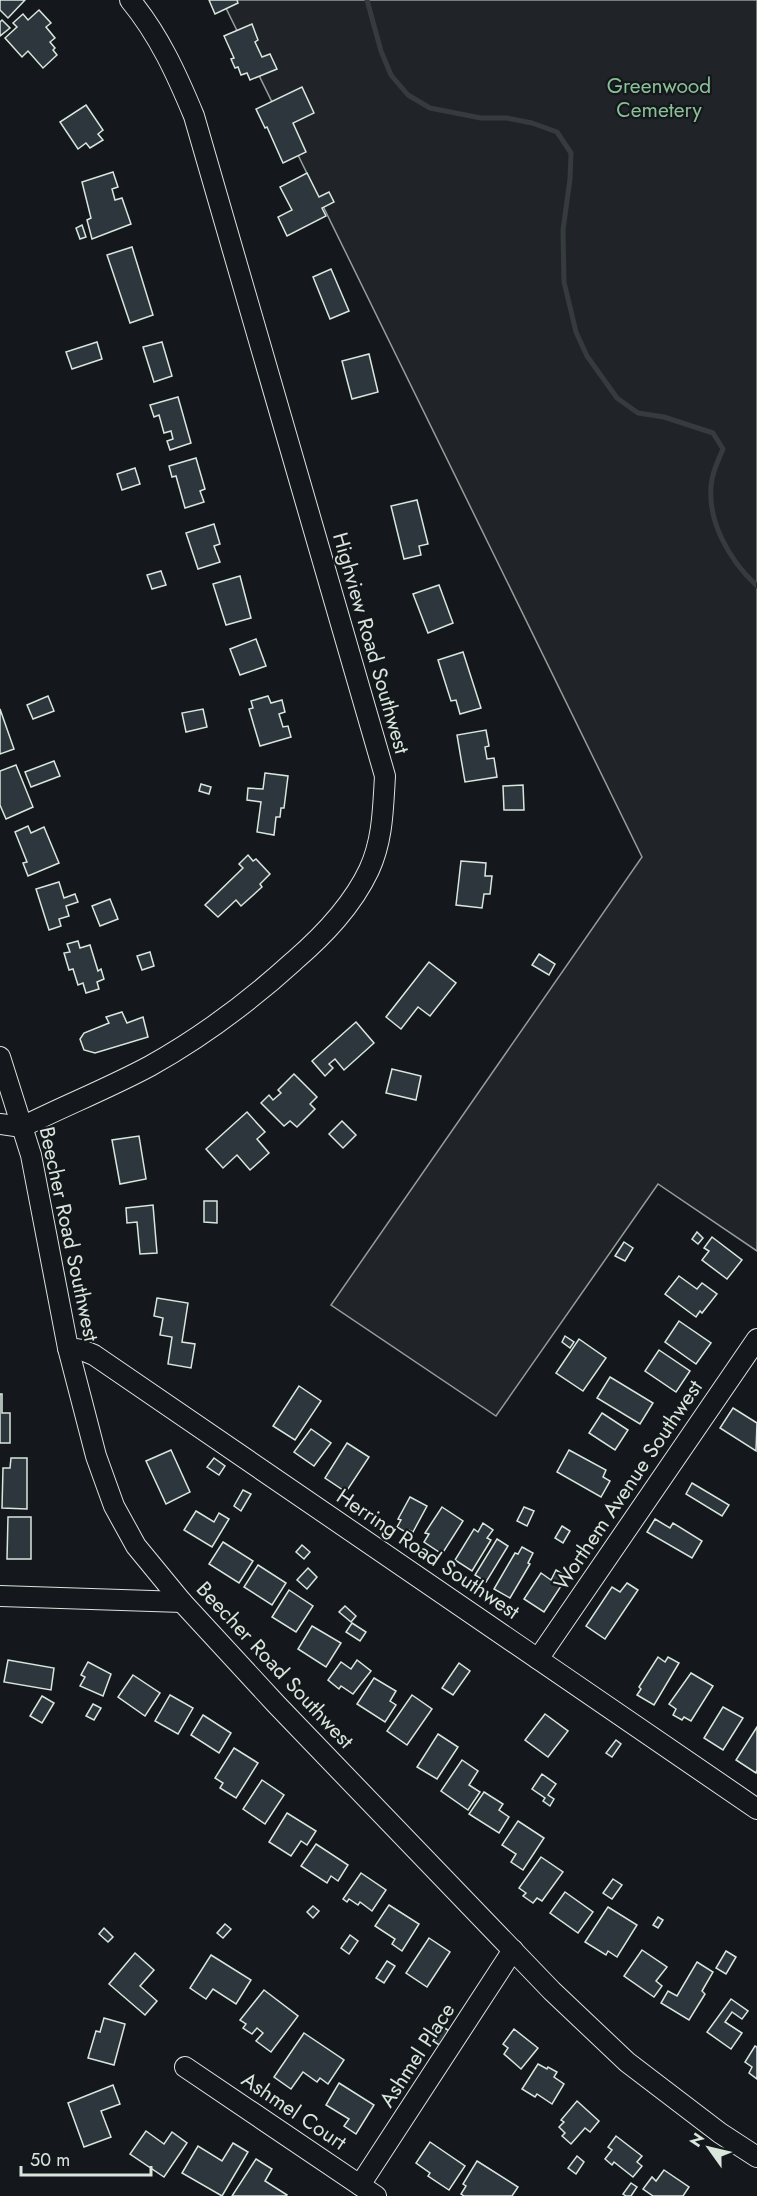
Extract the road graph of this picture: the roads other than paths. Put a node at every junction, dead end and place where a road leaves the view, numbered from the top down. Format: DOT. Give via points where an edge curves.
graph roads {
  1 [pos="130,0"];
  2 [pos="0,1056"];
  3 [pos="0,1124"];
  4 [pos="22,1126"];
  5 [pos="757,1338"];
  6 [pos="68,1348"];
  7 [pos="0,1596"];
  8 [pos="182,1602"];
  9 [pos="538,1659"];
  10 [pos="757,1809"];
  11 [pos="513,1950"];
  12 [pos="185,2067"];
  13 [pos="757,2157"];
  14 [pos="368,2191"];
  1 -- 4 [label="street, Highview Road Southwest" via="172,64 194,116 385,776 383,825 370,869 349,906 264,989 149,1066"];
  2 -- 4 [label="street, Beecher Road Southwest"];
  3 -- 4 [label="street"];
  4 -- 6 [label="street, Beecher Road Southwest"];
  5 -- 9 [label="street, Worthem Avenue Southwest"];
  6 -- 8 [label="street, Beecher Road Southwest" via="96,1456 114,1506 136,1546"];
  6 -- 9 [label="street, Herring Road Southwest" via="94,1355"];
  7 -- 8 [label="street"];
  8 -- 11 [label="street, Beecher Road Southwest"];
  9 -- 10 [label="street, Herring Road Southwest"];
  11 -- 13 [label="street, Beecher Road Southwest" via="627,2062"];
  11 -- 14 [label="street, Ashmel Place"];
  12 -- 14 [label="street, Ashmel Court"];
}
